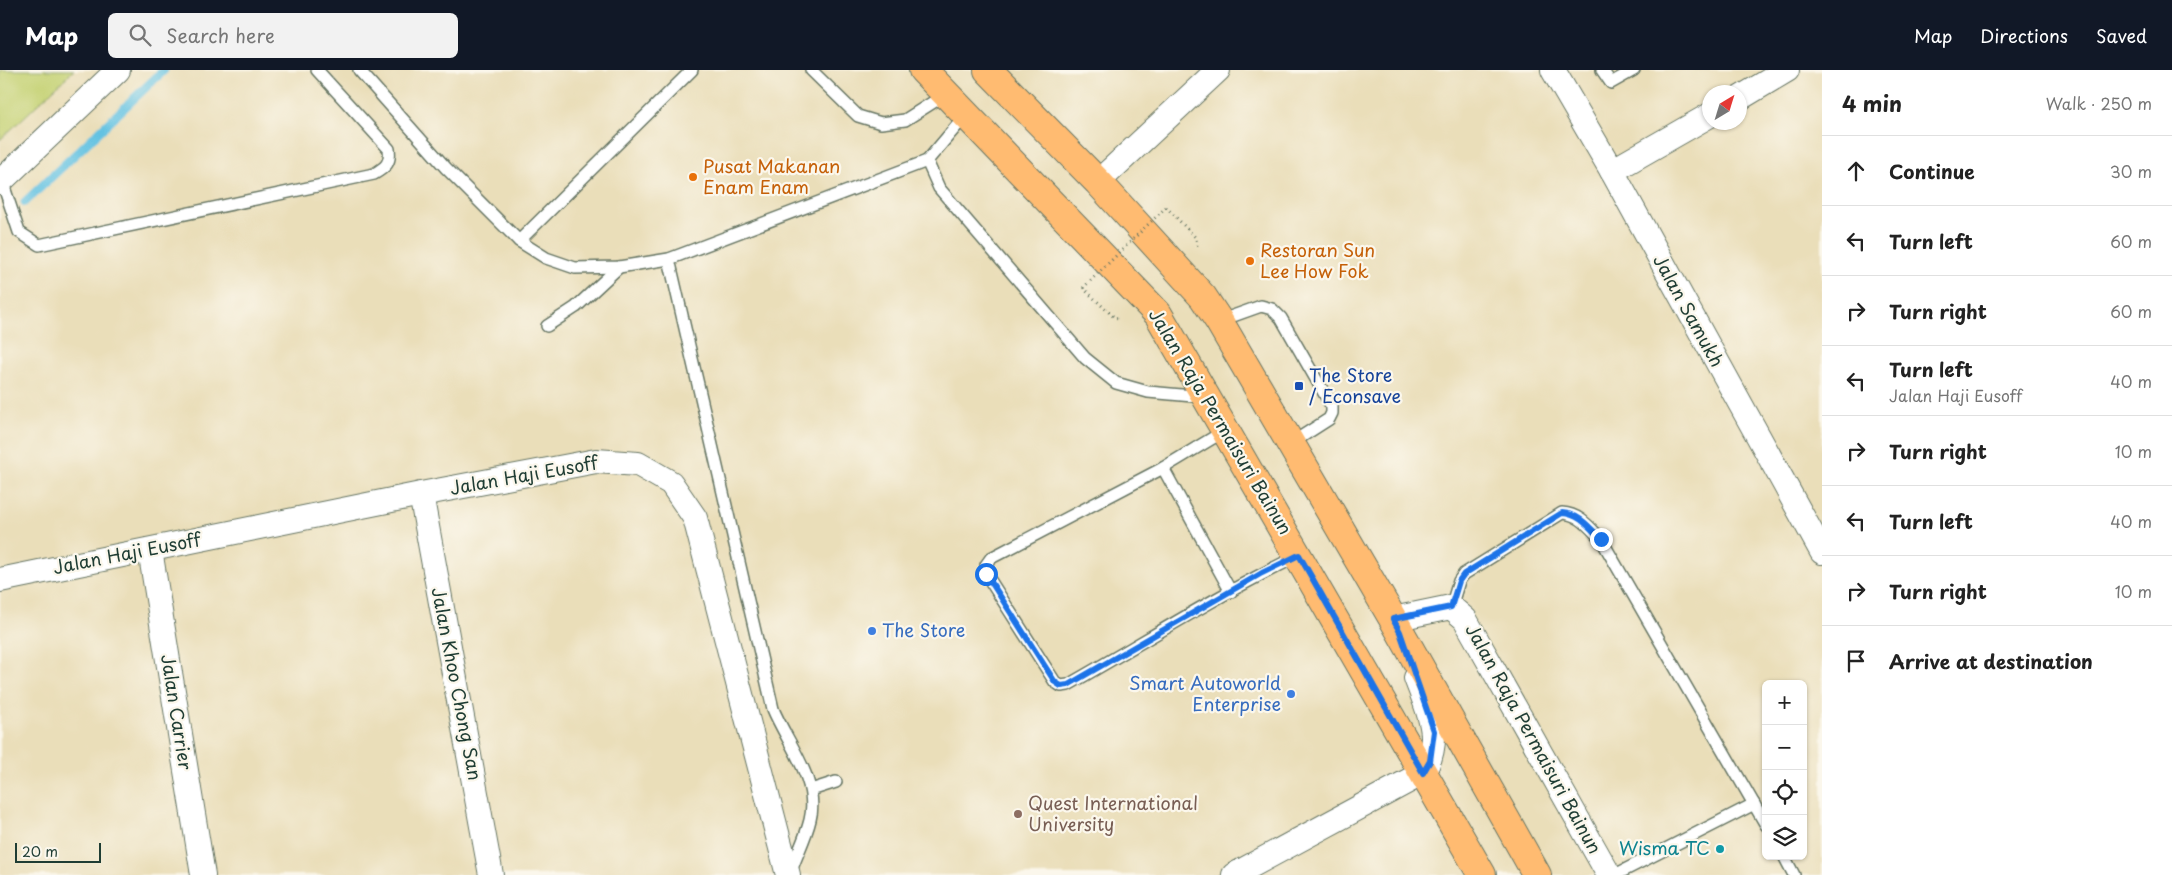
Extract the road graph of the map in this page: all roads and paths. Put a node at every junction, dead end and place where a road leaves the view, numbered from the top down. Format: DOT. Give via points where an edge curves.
graph roads {
  1 [pos="118,70"];
  2 [pos="318,70"];
  3 [pos="359,70"];
  4 [pos="692,70"];
  5 [pos="811,70"];
  6 [pos="923,70"];
  7 [pos="988,70"];
  8 [pos="1218,70"];
  9 [pos="1553,70"];
  10 [pos="1602,70"];
  11 [pos="1634,70"];
  12 [pos="1787,70"];
  13 [pos="946,94"];
  14 [pos="1747,94"];
  15 [pos="966,114"];
  16 [pos="1702,120"];
  17 [pos="927,161"];
  18 [pos="1612,172"];
  19 [pos="1,181"];
  20 [pos="1098,182"];
  21 [pos="1196,238"];
  22 [pos="519,241"];
  23 [pos="669,259"];
  24 [pos="620,268"];
  25 [pos="1115,318"];
  26 [pos="1219,321"];
  27 [pos="547,326"];
  28 [pos="1208,398"];
  29 [pos="1227,430"];
  30 [pos="1290,444"];
  31 [pos="1163,468"];
  32 [pos="421,494"];
  33 [pos="150,550"];
  34 [pos="1822,552"];
  35 [pos="1299,555"];
  36 [pos="0,580"];
  37 [pos="1231,592"];
  38 [pos="1451,607"];
  39 [pos="1397,625"];
  40 [pos="1423,773"];
  41 [pos="836,782"];
  42 [pos="811,790"];
  43 [pos="1754,804"];
  44 [pos="1762,818"];
  45 [pos="1786,860"];
  46 [pos="203,875"];
  47 [pos="492,875"];
  48 [pos="789,875"];
  49 [pos="1234,875"];
  50 [pos="1482,875"];
  51 [pos="1536,875"];
  52 [pos="1610,875"];
  53 [pos="1615,875"];
  54 [pos="1794,875"];
  1 -- 19 [label="street"];
  2 -- 19 [label="lane" via="389,149 390,158 386,166 374,174 39,245 19,232"];
  3 -- 22 [label="lane" via="446,168"];
  4 -- 22 [label="lane"];
  5 -- 13 [label="lane" via="858,116 881,123 905,120"];
  6 -- 13 [label="main road, Jalan Raja Permaisuri Bainun"];
  7 -- 20 [label="main road"];
  8 -- 20 [label="street"];
  9 -- 18 [label="street, Jalan Samukh"];
  10 -- 11 [label="lane" via="1610,83"];
  12 -- 14 [label="street"];
  13 -- 15 [label="main road, Jalan Raja Permaisuri Bainun"];
  15 -- 17 [label="lane"];
  15 -- 28 [label="main road, Jalan Raja Permaisuri Bainun" via="1158,314"];
  16 -- 18 [label="street"];
  17 -- 23 [label="lane"];
  17 -- 28 [label="lane" via="939,188 1085,358 1116,383 1148,392"];
  18 -- 34 [label="street, Jalan Samukh"];
  20 -- 26 [label="main road" via="1203,297"];
  21 -- 25 [label="path, bridge" via="1166,207 1083,288"];
  22 -- 24 [label="lane" via="546,258 575,268"];
  23 -- 24 [label="lane"];
  23 -- 42 [label="lane" via="773,709 802,764"];
  24 -- 27 [label="lane" via="576,307"];
  26 -- 30 [label="main road"];
  26 -- 30 [label="lane" via="1261,306 1272,309 1281,318 1332,407 1329,419"];
  28 -- 29 [label="main road, Jalan Raja Permaisuri Bainun"];
  29 -- 31 [label="lane"];
  29 -- 35 [label="main road, Jalan Raja Permaisuri Bainun"];
  30 -- 39 [label="main road"];
  31 -- 37 [label="lane"];
  31 -- 37 [label="lane" via="991,558 986,565 986,574 1055,682 1061,686 1068,685"];
  32 -- 33 [label="street, Jalan Haji Eusoff"];
  32 -- 47 [label="street, Jalan Khoo Chong San"];
  32 -- 48 [label="street, Jalan Haji Eusoff" via="596,462 638,464 671,483 695,518"];
  33 -- 36 [label="street, Jalan Haji Eusoff"];
  33 -- 46 [label="street, Jalan Carrier"];
  35 -- 37 [label="lane"];
  35 -- 40 [label="main road, Jalan Raja Permaisuri Bainun"];
  38 -- 39 [label="street, Jalan Raja Permaisuri Bainun"];
  38 -- 43 [label="lane, Jalan Raja Permaisuri Bainun" via="1464,574 1562,513 1572,514 1601,539"];
  38 -- 52 [label="street, Jalan Raja Permaisuri Bainun" via="1465,619"];
  39 -- 40 [label="street" via="1434,731 1430,761"];
  39 -- 51 [label="main road"];
  40 -- 49 [label="street"];
  40 -- 50 [label="main road, Jalan Raja Permaisuri Bainun"];
  41 -- 42 [label="lane"];
  42 -- 48 [label="lane" via="810,819"];
  43 -- 44 [label="lane, Jalan Raja Permaisuri Bainun"];
  43 -- 53 [label="lane"];
  45 -- 54 [label="lane"];
}
